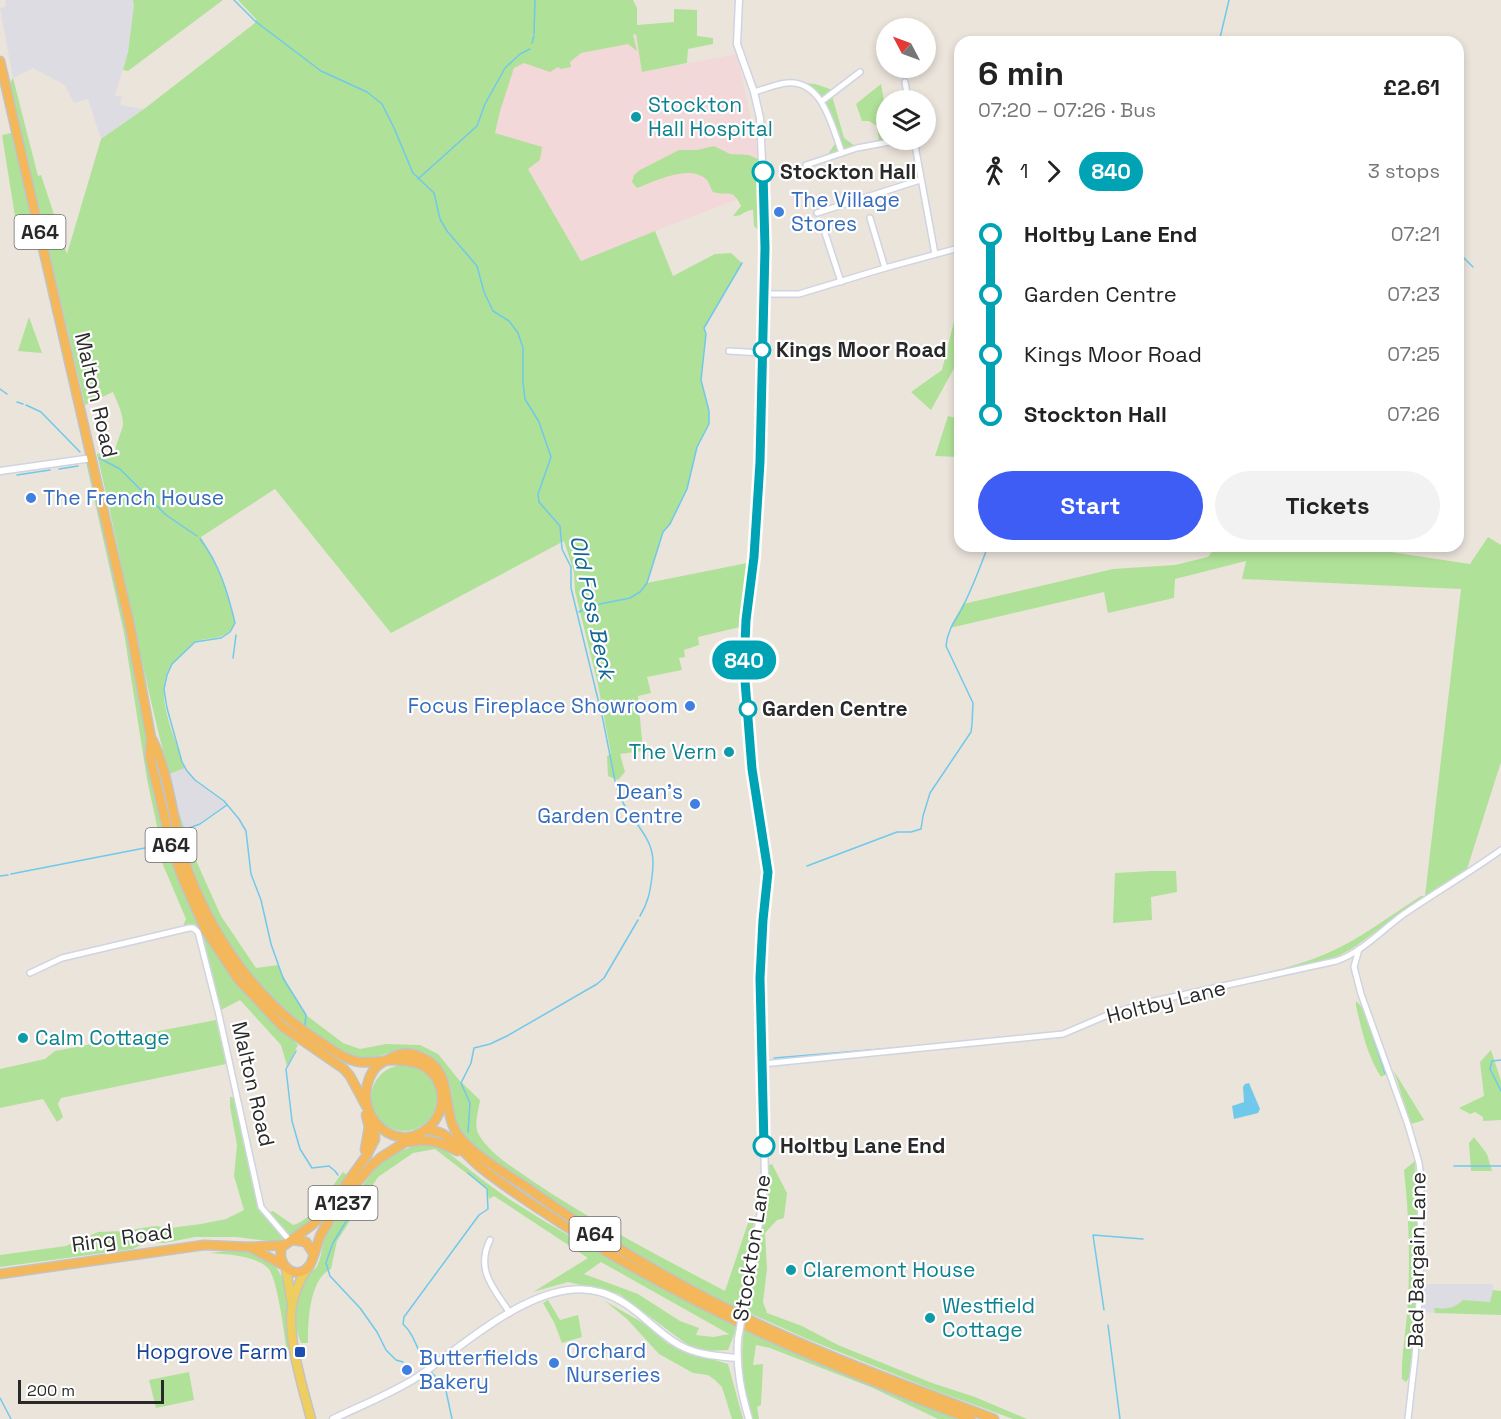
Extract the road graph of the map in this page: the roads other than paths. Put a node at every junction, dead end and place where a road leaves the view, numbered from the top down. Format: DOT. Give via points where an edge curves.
graph roads {
  1 [pos="740,0"];
  2 [pos="0,61"];
  3 [pos="860,72"];
  4 [pos="905,82"];
  5 [pos="906,90"];
  6 [pos="754,92"];
  7 [pos="822,101"];
  8 [pos="876,145"];
  9 [pos="916,150"];
  10 [pos="842,153"];
  11 [pos="806,165"];
  12 [pos="920,180"];
  13 [pos="817,213"];
  14 [pos="870,218"];
  15 [pos="825,233"];
  16 [pos="954,249"];
  17 [pos="935,254"];
  18 [pos="885,268"];
  19 [pos="841,282"];
  20 [pos="763,294"];
  21 [pos="729,351"];
  22 [pos="762,353"];
  23 [pos="92,458"];
  24 [pos="0,471"];
  25 [pos="1501,850"];
  26 [pos="209,927"];
  27 [pos="1360,948"];
  28 [pos="1343,959"];
  29 [pos="1354,967"];
  30 [pos="30,973"];
  31 [pos="385,1061"];
  32 [pos="762,1064"];
  33 [pos="361,1096"];
  34 [pos="366,1106"];
  35 [pos="374,1122"];
  36 [pos="422,1132"];
  37 [pos="405,1143"];
  38 [pos="465,1155"];
  39 [pos="357,1169"];
  40 [pos="490,1240"];
  41 [pos="289,1242"];
  42 [pos="250,1247"];
  43 [pos="313,1254"];
  44 [pos="285,1267"];
  45 [pos="309,1267"];
  46 [pos="0,1274"];
  47 [pos="292,1303"];
  48 [pos="510,1313"];
  49 [pos="737,1358"];
  50 [pos="310,1419"];
  51 [pos="333,1419"];
  52 [pos="749,1419"];
  53 [pos="971,1419"];
  54 [pos="994,1419"];
  55 [pos="1408,1419"];
  1 -- 6 [label="street, Stockton Lane" via="737,44"];
  2 -- 23 [label="highway, Malton Road / A64"];
  3 -- 7 [label="street"];
  4 -- 5 [label="street"];
  6 -- 7 [label="street" via="788,83"];
  6 -- 20 [label="street, Stockton Lane" via="763,153"];
  7 -- 10 [label="street"];
  8 -- 10 [label="street"];
  9 -- 12 [label="street"];
  10 -- 11 [label="street"];
  12 -- 13 [label="street"];
  12 -- 17 [label="street"];
  14 -- 18 [label="street"];
  15 -- 19 [label="street"];
  16 -- 17 [label="street"];
  17 -- 18 [label="street"];
  18 -- 19 [label="street"];
  19 -- 20 [label="street" via="799,294"];
  20 -- 22 [label="street, Stockton Lane"];
  21 -- 22 [label="street"];
  22 -- 32 [label="street, Stockton Lane" via="754,557 744,668 750,761 768,872 761,951"];
  23 -- 24 [label="street"];
  23 -- 26 [label="highway, Malton Road / A64" via="151,738 160,755 180,844"];
  25 -- 27 [label="street, Holtby Lane"];
  26 -- 31 [label="highway, A64" via="288,1020 348,1059 364,1063"];
  26 -- 33 [label="highway, A64" via="238,979 256,1000 297,1039 344,1069"];
  27 -- 28 [label="street, Holtby Lane"];
  27 -- 29 [label="street"];
  28 -- 29 [label="street"];
  28 -- 32 [label="street, Holtby Lane" via="1150,1002 1063,1034"];
  29 -- 55 [label="street, Bad Bargain Lane" via="1419,1163 1420,1288"];
  30 -- 41 [label="street, Malton Road" via="62,958 194,928 201,940 261,1207"];
  31 -- 34 [label="highway" via="369,1078"];
  31 -- 36 [label="highway" via="406,1060 421,1065 439,1083 441,1105 435,1121"];
  31 -- 54 [label="highway, A64" via="396,1054 410,1053 431,1063 445,1082 449,1115 462,1139 567,1216 650,1267 758,1324"];
  32 -- 49 [label="street, Stockton Lane, bridge" via="765,1179"];
  33 -- 34 [label="highway, A64"];
  33 -- 39 [label="highway, A64" via="369,1134"];
  34 -- 35 [label="highway"];
  35 -- 36 [label="highway" via="395,1135"];
  35 -- 39 [label="highway, A1237" via="375,1139"];
  36 -- 37 [label="highway, A1237"];
  36 -- 38 [label="highway, A64" via="436,1131 446,1136"];
  37 -- 38 [label="highway, A1237" via="433,1140"];
  37 -- 43 [label="highway, A1237" via="365,1172 323,1231"];
  38 -- 53 [label="highway, A64" via="563,1224 710,1310 839,1369"];
  39 -- 41 [label="highway, A1237" via="319,1219"];
  40 -- 48 [label="street" via="484,1268"];
  41 -- 42 [label="highway, Ring Road"];
  41 -- 43 [label="highway" via="300,1239"];
  41 -- 44 [label="highway" via="280,1257"];
  42 -- 44 [label="highway, Ring Road"];
  42 -- 46 [label="highway, Ring Road" via="204,1245"];
  43 -- 45 [label="highway"];
  44 -- 45 [label="highway" via="295,1272"];
  44 -- 47 [label="main road"];
  45 -- 47 [label="main road"];
  47 -- 50 [label="main road" via="296,1354"];
  48 -- 49 [label="street" via="551,1292 598,1291 623,1301 689,1350"];
  48 -- 51 [label="street" via="408,1383"];
  49 -- 52 [label="street, Stockton Lane" via="738,1379"];
}
